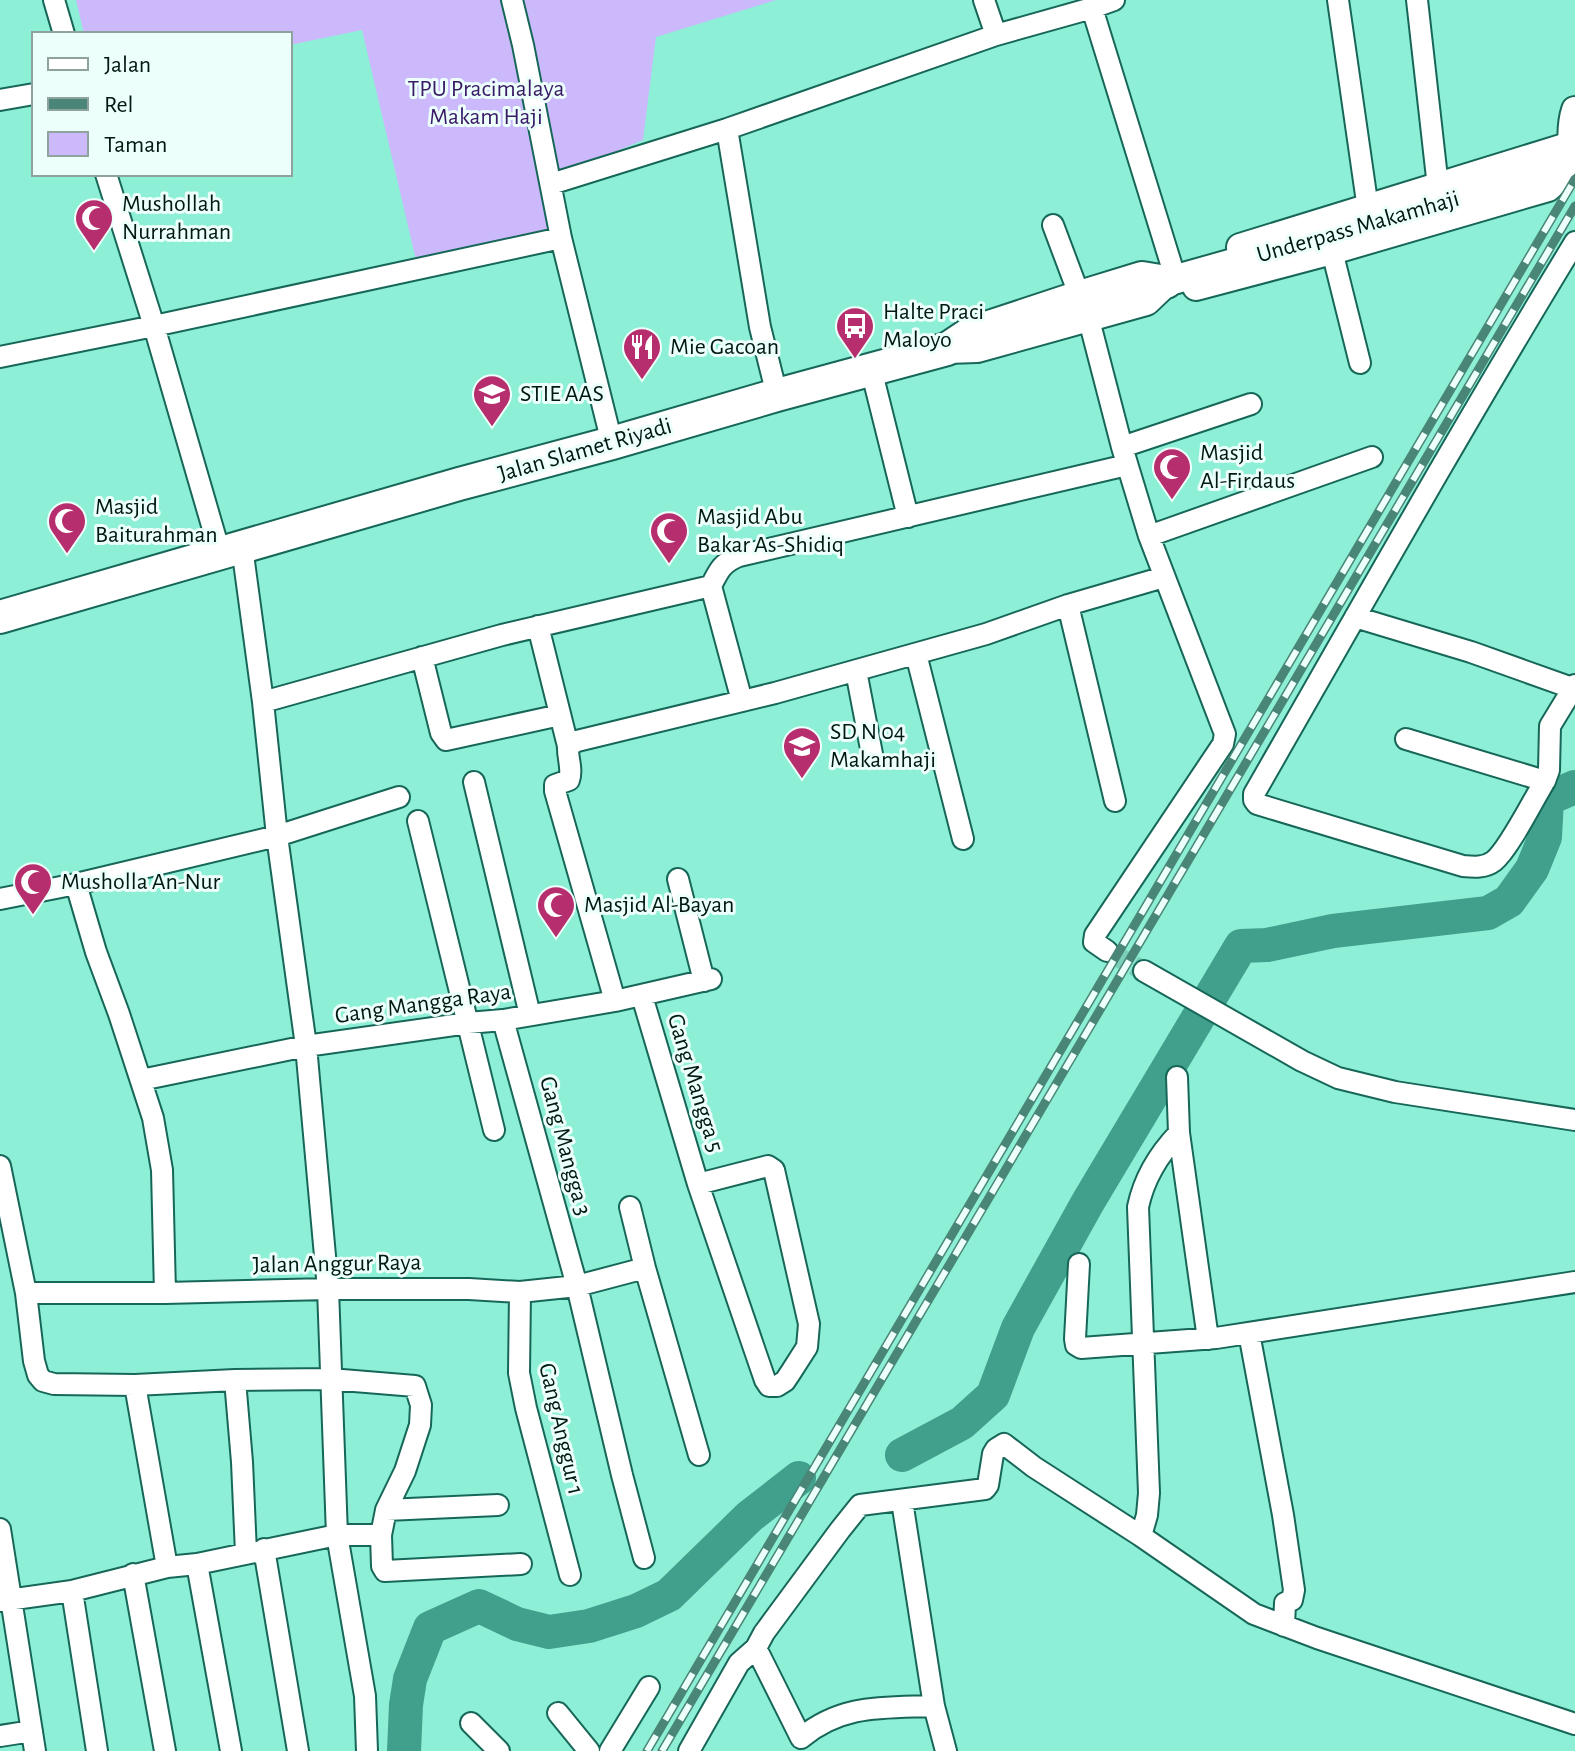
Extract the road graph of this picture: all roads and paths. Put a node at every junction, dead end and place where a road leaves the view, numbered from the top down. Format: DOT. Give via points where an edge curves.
graph roads {
  1 [pos="54,0"];
  2 [pos="512,0"];
  3 [pos="984,0"];
  4 [pos="1114,0"];
  5 [pos="1338,0"];
  6 [pos="1417,0"];
  7 [pos="1092,8"];
  8 [pos="63,32"];
  9 [pos="996,35"];
  10 [pos="32,94"];
  11 [pos="0,100"];
  12 [pos="1575,110"];
  13 [pos="727,129"];
  14 [pos="1571,145"];
  15 [pos="1549,174"];
  16 [pos="107,176"];
  17 [pos="551,184"];
  18 [pos="1438,187"];
  19 [pos="1368,209"];
  20 [pos="1053,225"];
  21 [pos="561,238"];
  22 [pos="1575,242"];
  23 [pos="1332,251"];
  24 [pos="1157,282"];
  25 [pos="1084,306"];
  26 [pos="154,326"];
  27 [pos="0,357"];
  28 [pos="1360,363"];
  29 [pos="871,369"];
  30 [pos="777,395"];
  31 [pos="1251,404"];
  32 [pos="612,443"];
  33 [pos="1125,456"];
  34 [pos="1372,457"];
  35 [pos="908,517"];
  36 [pos="1149,536"];
  37 [pos="231,550"];
  38 [pos="1164,577"];
  39 [pos="711,586"];
  40 [pos="1068,605"];
  41 [pos="0,617"];
  42 [pos="1355,617"];
  43 [pos="538,626"];
  44 [pos="916,654"];
  45 [pos="422,657"];
  46 [pos="856,671"];
  47 [pos="1574,686"];
  48 [pos="742,701"];
  49 [pos="263,702"];
  50 [pos="560,715"];
  51 [pos="1406,739"];
  52 [pos="568,746"];
  53 [pos="872,754"];
  54 [pos="1545,781"];
  55 [pos="474,782"];
  56 [pos="399,797"];
  57 [pos="1115,801"];
  58 [pos="418,821"];
  59 [pos="277,836"];
  60 [pos="963,839"];
  61 [pos="678,879"];
  62 [pos="76,884"];
  63 [pos="0,899"];
  64 [pos="1107,951"];
  65 [pos="1144,971"];
  66 [pos="642,996"];
  67 [pos="615,1001"];
  68 [pos="530,1015"];
  69 [pos="503,1020"];
  70 [pos="468,1023"];
  71 [pos="306,1046"];
  72 [pos="1177,1077"];
  73 [pos="141,1080"];
  74 [pos="1575,1120"];
  75 [pos="494,1130"];
  76 [pos="1179,1133"];
  77 [pos="1,1178"];
  78 [pos="698,1184"];
  79 [pos="630,1207"];
  80 [pos="1079,1264"];
  81 [pos="645,1268"];
  82 [pos="1575,1282"];
  83 [pos="577,1286"];
  84 [pos="328,1289"];
  85 [pos="520,1292"];
  86 [pos="26,1293"];
  87 [pos="165,1293"];
  88 [pos="1249,1333"];
  89 [pos="1208,1339"];
  90 [pos="1143,1343"];
  91 [pos="330,1379"];
  92 [pos="235,1380"];
  93 [pos="135,1385"];
  94 [pos="699,1455"];
  95 [pos="902,1501"];
  96 [pos="498,1505"];
  97 [pos="386,1510"];
  98 [pos="0,1529"];
  99 [pos="337,1535"];
  100 [pos="381,1535"];
  101 [pos="1141,1536"];
  102 [pos="255,1551"];
  103 [pos="644,1558"];
  104 [pos="197,1564"];
  105 [pos="521,1564"];
  106 [pos="167,1567"];
  107 [pos="133,1574"];
  108 [pos="570,1575"];
  109 [pos="72,1591"];
  110 [pos="5,1601"];
  111 [pos="1284,1626"];
  112 [pos="756,1648"];
  113 [pos="649,1687"];
  114 [pos="934,1706"];
  115 [pos="558,1713"];
  116 [pos="471,1723"];
  117 [pos="1575,1724"];
  118 [pos="0,1736"];
  119 [pos="33,1741"];
  120 [pos="805,1744"];
  121 [pos="97,1751"];
  122 [pos="159,1751"];
  123 [pos="165,1751"];
  124 [pos="231,1751"];
  125 [pos="298,1751"];
  126 [pos="367,1751"];
  127 [pos="499,1751"];
  128 [pos="589,1751"];
  129 [pos="610,1751"];
  130 [pos="689,1751"];
  131 [pos="946,1751"];
  1 -- 8 [label="street"];
  2 -- 17 [label="street"];
  3 -- 9 [label="street"];
  4 -- 7 [label="street"];
  5 -- 19 [label="street"];
  6 -- 18 [label="street"];
  7 -- 9 [label="street"];
  7 -- 24 [label="street"];
  9 -- 13 [label="street"];
  10 -- 11 [label="street"];
  12 -- 14 [label="street"];
  13 -- 17 [label="street"];
  13 -- 30 [label="street" via="760,327"];
  14 -- 18 [label="street"];
  14 -- 23 [label="street" via="1548,188"];
  15 -- 24 [label="main road, Underpass Makamhaji"];
  16 -- 26 [label="street"];
  17 -- 21 [label="street"];
  18 -- 19 [label="street"];
  19 -- 24 [label="street"];
  20 -- 25 [label="street"];
  21 -- 26 [label="street"];
  21 -- 32 [label="street"];
  22 -- 42 [label="street"];
  23 -- 24 [label="street"];
  23 -- 28 [label="street"];
  24 -- 25 [label="main road, Jalan Slamet Riyadi"];
  25 -- 29 [label="main road, Jalan Slamet Riyadi" via="971,333 947,349"];
  25 -- 33 [label="street"];
  26 -- 27 [label="street"];
  26 -- 37 [label="street"];
  29 -- 30 [label="main road, Jalan Slamet Riyadi"];
  29 -- 35 [label="street"];
  30 -- 32 [label="main road, Jalan Slamet Riyadi"];
  31 -- 33 [label="street"];
  32 -- 37 [label="main road, Jalan Slamet Riyadi"];
  33 -- 35 [label="street"];
  33 -- 36 [label="street"];
  34 -- 36 [label="street"];
  35 -- 39 [label="street" via="739,556 720,568"];
  36 -- 38 [label="street"];
  37 -- 41 [label="main road, Jalan Slamet Riyadi"];
  37 -- 49 [label="street"];
  38 -- 40 [label="street"];
  38 -- 64 [label="street" via="1225,739 1095,935 1094,942"];
  39 -- 43 [label="street"];
  39 -- 48 [label="street"];
  40 -- 44 [label="street"];
  40 -- 57 [label="street"];
  42 -- 47 [label="street"];
  42 -- 54 [label="street" via="1254,794 1257,804 1481,867 1506,847"];
  43 -- 45 [label="street"];
  43 -- 50 [label="street"];
  44 -- 46 [label="street"];
  44 -- 60 [label="street"];
  45 -- 49 [label="street"];
  45 -- 50 [label="street" via="446,740"];
  46 -- 48 [label="street"];
  46 -- 53 [label="street"];
  47 -- 54 [label="street" via="1550,726"];
  48 -- 52 [label="street"];
  49 -- 59 [label="street"];
  50 -- 52 [label="street"];
  51 -- 54 [label="street"];
  52 -- 67 [label="street" via="570,777 555,785 555,791"];
  55 -- 68 [label="street"];
  56 -- 59 [label="street"];
  58 -- 70 [label="street"];
  59 -- 62 [label="street"];
  59 -- 71 [label="street"];
  61 -- 66 [label="street, Gang Mangga Raya" via="708,980"];
  62 -- 63 [label="street"];
  62 -- 73 [label="street"];
  65 -- 74 [label="street" via="1320,1071 1348,1081"];
  66 -- 67 [label="street, Gang Mangga Raya"];
  66 -- 78 [label="street, Gang Mangga 5"];
  67 -- 68 [label="street, Gang Mangga Raya"];
  68 -- 69 [label="street, Gang Mangga Raya"];
  69 -- 70 [label="street, Gang Mangga Raya"];
  69 -- 83 [label="street, Gang Mangga 3"];
  70 -- 71 [label="street, Gang Mangga Raya"];
  70 -- 75 [label="street"];
  71 -- 73 [label="street, Gang Mangga Raya"];
  71 -- 84 [label="street"];
  72 -- 76 [label="street"];
  73 -- 87 [label="street" via="162,1170"];
  76 -- 89 [label="street"];
  76 -- 90 [label="street" via="1142,1185 1138,1207"];
  77 -- 86 [label="street"];
  78 -- 78 [label="street, Gang Mangga 5" via="765,1380 777,1386 807,1347 809,1324 774,1170 768,1166"];
  79 -- 81 [label="street"];
  80 -- 90 [label="street" via="1076,1345"];
  81 -- 83 [label="street, Jalan Anggur Raya"];
  81 -- 94 [label="street"];
  82 -- 88 [label="street"];
  83 -- 85 [label="street, Jalan Anggur Raya"];
  83 -- 103 [label="street, Gang Mangga 3"];
  84 -- 85 [label="street, Jalan Anggur Raya"];
  84 -- 87 [label="street, Jalan Anggur Raya"];
  84 -- 91 [label="street"];
  85 -- 108 [label="street, Gang Anggur 1" via="519,1373"];
  86 -- 87 [label="street, Jalan Anggur Raya"];
  86 -- 93 [label="street" via="34,1361 43,1381"];
  88 -- 89 [label="street"];
  88 -- 111 [label="street" via="1294,1590 1292,1600 1285,1603"];
  89 -- 90 [label="street"];
  90 -- 101 [label="street" via="1149,1493"];
  91 -- 92 [label="street"];
  91 -- 97 [label="street" via="415,1386 420,1425"];
  91 -- 99 [label="street"];
  92 -- 93 [label="street"];
  92 -- 102 [label="street"];
  93 -- 106 [label="street"];
  95 -- 101 [label="street" via="985,1489 993,1454 1004,1444"];
  95 -- 112 [label="street" via="855,1509"];
  95 -- 114 [label="street"];
  96 -- 97 [label="street"];
  97 -- 100 [label="street"];
  98 -- 110 [label="street"];
  99 -- 100 [label="street"];
  99 -- 102 [label="street"];
  99 -- 126 [label="street" via="365,1696"];
  100 -- 105 [label="street" via="385,1571"];
  101 -- 111 [label="street" via="1254,1614"];
  102 -- 104 [label="street"];
  102 -- 125 [label="street"];
  104 -- 106 [label="street"];
  104 -- 124 [label="street"];
  106 -- 107 [label="street"];
  107 -- 109 [label="street"];
  107 -- 123 [label="street"];
  109 -- 110 [label="street"];
  109 -- 121 [label="street"];
  110 -- 119 [label="street"];
  111 -- 117 [label="street"];
  112 -- 120 [label="street"];
  112 -- 130 [label="street" via="734,1670"];
  113 -- 129 [label="street"];
  114 -- 120 [label="street" via="847,1713 818,1724"];
  114 -- 131 [label="street"];
  115 -- 128 [label="street"];
  116 -- 127 [label="street"];
  118 -- 119 [label="street"];
  122 -- 123 [label="street"];
}
